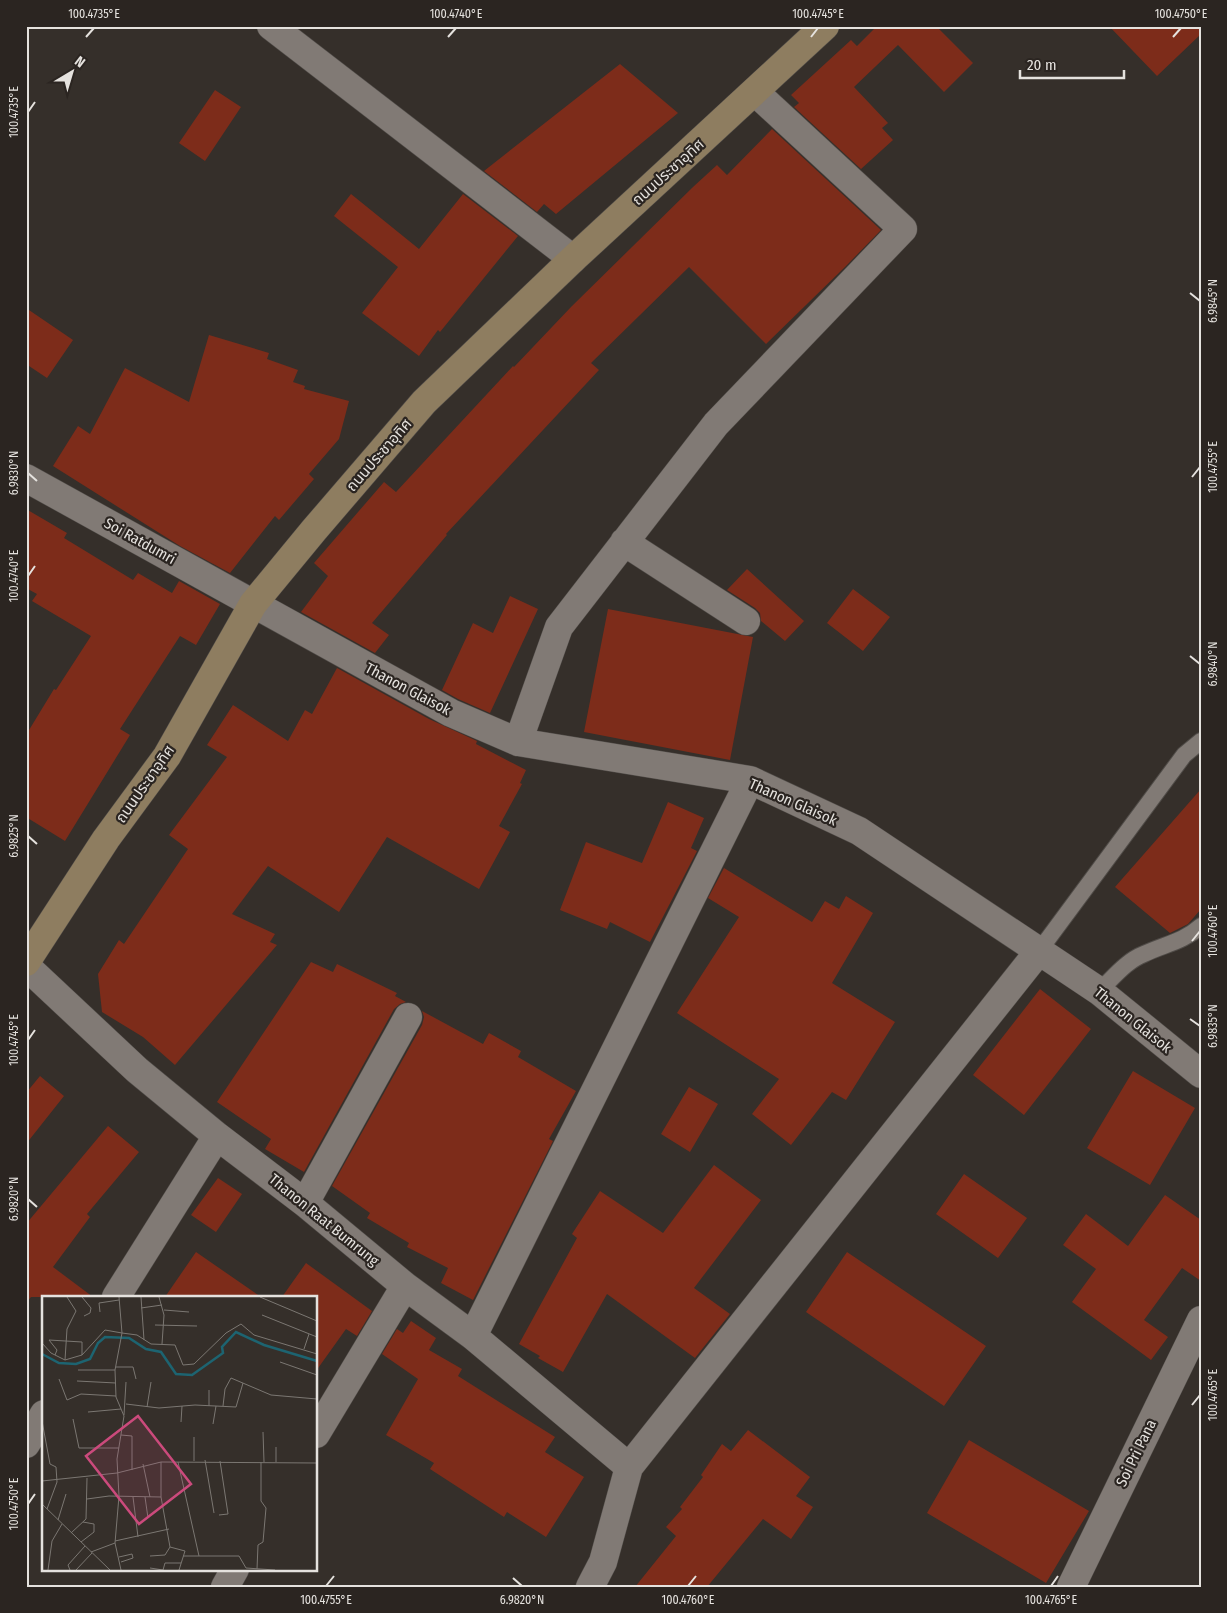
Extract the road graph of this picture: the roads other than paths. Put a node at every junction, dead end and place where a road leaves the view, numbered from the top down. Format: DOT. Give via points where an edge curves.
graph roads {
  1 [pos="271,26"];
  2 [pos="825,26"];
  3 [pos="755,92"];
  4 [pos="572,259"];
  5 [pos="26,478"];
  6 [pos="624,542"];
  7 [pos="253,604"];
  8 [pos="746,621"];
  9 [pos="1201,741"];
  10 [pos="518,742"];
  11 [pos="750,780"];
  12 [pos="1201,926"];
  13 [pos="1039,951"];
  14 [pos="26,964"];
  15 [pos="1099,991"];
  16 [pos="408,1017"];
  17 [pos="1201,1074"];
  18 [pos="217,1136"];
  19 [pos="305,1203"];
  20 [pos="405,1286"];
  21 [pos="117,1296"];
  22 [pos="1201,1320"];
  23 [pos="473,1336"];
  24 [pos="42,1417"];
  25 [pos="318,1431"];
  26 [pos="26,1444"];
  27 [pos="629,1467"];
  28 [pos="234,1570"];
  29 [pos="225,1587"];
  30 [pos="590,1587"];
  31 [pos="1071,1587"];
  1 -- 4 [label="street"];
  2 -- 3 [label="street, ถนนประชาอุทิศ"];
  3 -- 4 [label="street, ถนนประชาอุทิศ"];
  3 -- 6 [label="street" via="903,229 716,424"];
  4 -- 7 [label="street, ถนนประชาอุทิศ" via="424,402"];
  5 -- 7 [label="street, Soi Ratdumri"];
  6 -- 8 [label="street"];
  6 -- 10 [label="street" via="559,627"];
  7 -- 10 [label="street, Thanon Glaisok" via="451,713"];
  7 -- 14 [label="street, ถนนประชาอุทิศ" via="166,756 106,839"];
  9 -- 13 [label="lane" via="1184,755"];
  10 -- 11 [label="street, Thanon Glaisok"];
  11 -- 13 [label="street, Thanon Glaisok" via="859,831"];
  11 -- 23 [label="street"];
  12 -- 15 [label="lane" via="1173,944 1130,962"];
  13 -- 15 [label="street, Thanon Glaisok"];
  13 -- 27 [label="street"];
  14 -- 18 [label="street, Thanon Raat Bumrung" via="137,1070"];
  15 -- 17 [label="street, Thanon Glaisok"];
  16 -- 19 [label="street"];
  18 -- 19 [label="street, Thanon Raat Bumrung"];
  18 -- 21 [label="street"];
  19 -- 20 [label="street, Thanon Raat Bumrung"];
  20 -- 23 [label="street, Thanon Raat Bumrung"];
  20 -- 25 [label="street"];
  22 -- 31 [label="street, Soi Pri Pana"];
  23 -- 27 [label="street, Thanon Raat Bumrung"];
  24 -- 26 [label="street"];
  27 -- 30 [label="street" via="603,1562"];
  28 -- 29 [label="street"];
}
